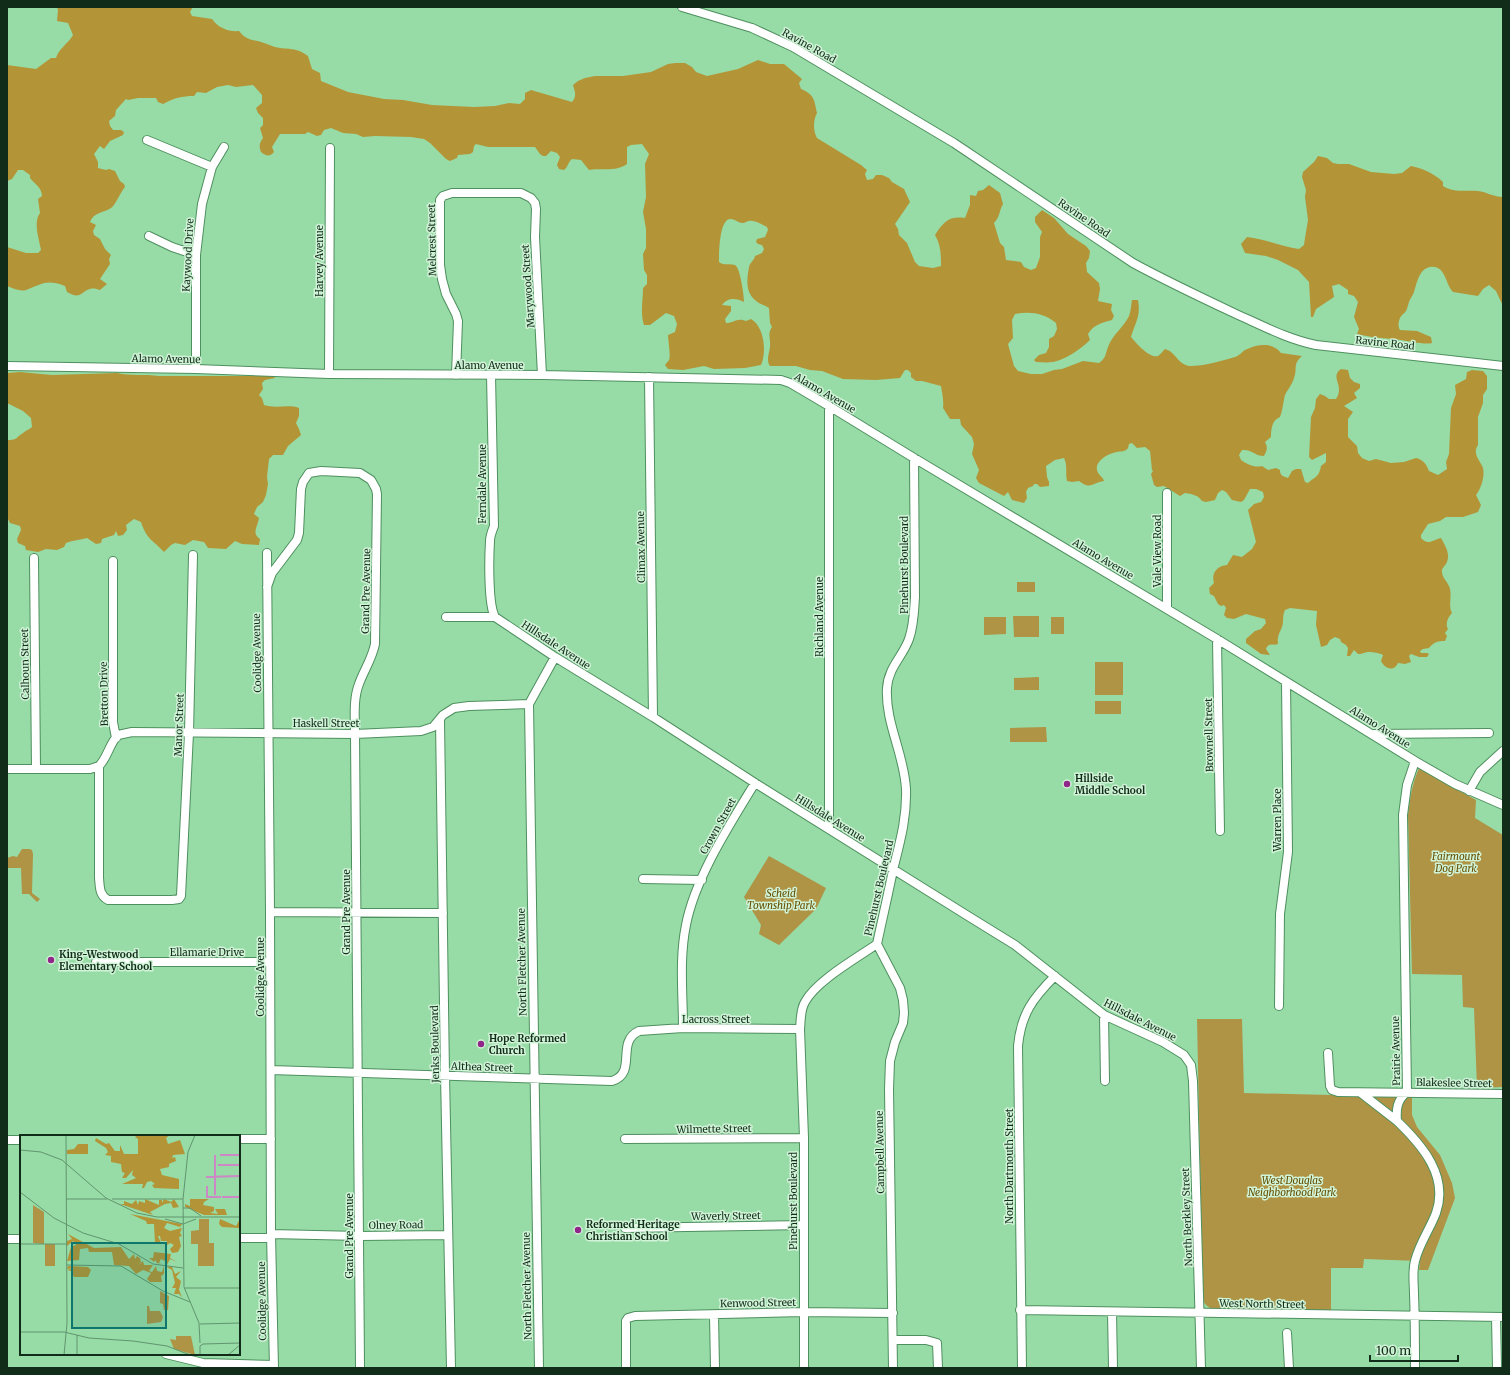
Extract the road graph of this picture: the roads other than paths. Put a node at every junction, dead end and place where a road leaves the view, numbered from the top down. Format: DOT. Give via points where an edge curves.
graph roads {
  1 [pos="682,7"];
  2 [pos="147,140"];
  3 [pos="224,147"];
  4 [pos="330,148"];
  5 [pos="212,167"];
  6 [pos="442,198"];
  7 [pos="149,236"];
  8 [pos="196,255"];
  9 [pos="7,366"];
  10 [pos="1503,366"];
  11 [pos="196,369"];
  12 [pos="329,374"];
  13 [pos="456,375"];
  14 [pos="491,375"];
  15 [pos="542,375"];
  16 [pos="649,377"];
  17 [pos="828,406"];
  18 [pos="914,458"];
  19 [pos="1167,492"];
  20 [pos="267,553"];
  21 [pos="193,555"];
  22 [pos="34,558"];
  23 [pos="113,561"];
  24 [pos="267,587"];
  25 [pos="1167,609"];
  26 [pos="495,616"];
  27 [pos="446,617"];
  28 [pos="1217,639"];
  29 [pos="555,657"];
  30 [pos="1286,682"];
  31 [pos="529,704"];
  32 [pos="653,717"];
  33 [pos="440,720"];
  34 [pos="189,733"];
  35 [pos="268,733"];
  36 [pos="1489,733"];
  37 [pos="355,734"];
  38 [pos="1373,734"];
  39 [pos="116,738"];
  40 [pos="1503,751"];
  41 [pos="1415,761"];
  42 [pos="99,766"];
  43 [pos="7,769"];
  44 [pos="36,769"];
  45 [pos="755,783"];
  46 [pos="1469,791"];
  47 [pos="1503,805"];
  48 [pos="829,829"];
  49 [pos="1220,831"];
  50 [pos="894,869"];
  51 [pos="643,879"];
  52 [pos="702,880"];
  53 [pos="270,912"];
  54 [pos="356,912"];
  55 [pos="443,913"];
  56 [pos="876,944"];
  57 [pos="96,962"];
  58 [pos="270,962"];
  59 [pos="1055,976"];
  60 [pos="1279,1006"];
  61 [pos="1104,1015"];
  62 [pos="683,1028"];
  63 [pos="800,1029"];
  64 [pos="632,1034"];
  65 [pos="1328,1053"];
  66 [pos="1191,1066"];
  67 [pos="271,1070"];
  68 [pos="358,1072"];
  69 [pos="445,1076"];
  70 [pos="534,1079"];
  71 [pos="1105,1081"];
  72 [pos="1361,1092"];
  73 [pos="1407,1092"];
  74 [pos="1503,1094"];
  75 [pos="1397,1121"];
  76 [pos="804,1138"];
  77 [pos="240,1139"];
  78 [pos="271,1139"];
  79 [pos="625,1139"];
  80 [pos="7,1140"];
  81 [pos="20,1140"];
  82 [pos="804,1224"];
  83 [pos="625,1228"];
  84 [pos="448,1235"];
  85 [pos="271,1236"];
  86 [pos="360,1236"];
  87 [pos="240,1238"];
  88 [pos="7,1239"];
  89 [pos="20,1239"];
  90 [pos="1020,1310"];
  91 [pos="803,1312"];
  92 [pos="1112,1312"];
  93 [pos="893,1313"];
  94 [pos="1200,1313"];
  95 [pos="714,1315"];
  96 [pos="1415,1317"];
  97 [pos="1500,1317"];
  98 [pos="1287,1333"];
  99 [pos="893,1340"];
  100 [pos="170,1355"];
  101 [pos="274,1366"];
  102 [pos="360,1368"];
  103 [pos="451,1368"];
  104 [pos="539,1368"];
  105 [pos="626,1368"];
  106 [pos="715,1368"];
  107 [pos="804,1368"];
  108 [pos="893,1368"];
  109 [pos="938,1368"];
  110 [pos="1022,1368"];
  111 [pos="1113,1368"];
  112 [pos="1201,1368"];
  113 [pos="1289,1368"];
  114 [pos="1415,1368"];
  115 [pos="1497,1368"];
  1 -- 10 [label="street, Ravine Road" via="742,24 793,47 954,142 1133,263 1276,332 1316,345"];
  2 -- 5 [label="street"];
  3 -- 5 [label="street, Kaywood Drive"];
  4 -- 12 [label="street, Harvey Avenue"];
  5 -- 8 [label="street, Kaywood Drive" via="202,204"];
  6 -- 13 [label="street, Melcrest Street" via="440,265 446,294 458,321"];
  6 -- 15 [label="street, Marywood Street" via="452,193 521,193 531,198 535,204 534,237"];
  7 -- 8 [label="street"];
  8 -- 11 [label="street, Kaywood Drive"];
  9 -- 11 [label="street, Alamo Avenue"];
  11 -- 12 [label="street, Alamo Avenue"];
  12 -- 13 [label="street, Alamo Avenue"];
  13 -- 14 [label="street, Alamo Avenue"];
  14 -- 15 [label="street, Alamo Avenue"];
  14 -- 26 [label="street, Ferndale Avenue" via="494,526 490,540 490,596"];
  15 -- 16 [label="street, Alamo Avenue"];
  16 -- 17 [label="street, Alamo Avenue" via="781,380"];
  16 -- 32 [label="street, Climax Avenue"];
  17 -- 18 [label="street, Alamo Avenue"];
  17 -- 48 [label="street, Richland Avenue"];
  18 -- 25 [label="street, Alamo Avenue"];
  18 -- 50 [label="street, Pinehurst Boulevard" via="914,616 909,638 891,670 887,688 888,713 906,789 904,827"];
  19 -- 25 [label="street, Vale View Road"];
  20 -- 24 [label="street, Coolidge Avenue"];
  21 -- 34 [label="street, Manor Street"];
  22 -- 44 [label="street, Calhoun Street"];
  23 -- 39 [label="street, Bretton Drive" via="113,722"];
  24 -- 35 [label="street, Coolidge Avenue"];
  24 -- 37 [label="street, Grand Pre Avenue" via="272,573 297,540 301,490 306,477 314,471 354,473 371,480 377,494 375,644 374,652 358,684"];
  25 -- 28 [label="street, Alamo Avenue"];
  26 -- 27 [label="street"];
  26 -- 29 [label="street, Hillsdale Avenue"];
  28 -- 30 [label="street, Alamo Avenue"];
  28 -- 49 [label="street, Brownell Street"];
  29 -- 31 [label="street, North Fletcher Avenue"];
  29 -- 32 [label="street, Hillsdale Avenue"];
  30 -- 38 [label="street, Alamo Avenue"];
  30 -- 60 [label="street, Warren Place" via="1288,852 1280,914"];
  31 -- 33 [label="street, Haskell Street" via="454,708"];
  31 -- 70 [label="street, North Fletcher Avenue"];
  32 -- 45 [label="street, Hillsdale Avenue"];
  33 -- 37 [label="street, Haskell Street" via="433,727 421,731"];
  33 -- 55 [label="street, Jenks Boulevard"];
  34 -- 35 [label="street, Haskell Street"];
  34 -- 39 [label="street, Haskell Street" via="127,732"];
  34 -- 42 [label="street, Manor Street" via="179,899 112,901 102,894 99,878"];
  35 -- 37 [label="street, Haskell Street"];
  35 -- 53 [label="street, Coolidge Avenue"];
  36 -- 38 [label="street"];
  37 -- 54 [label="street, Grand Pre Avenue"];
  38 -- 41 [label="street, Alamo Avenue"];
  39 -- 42 [label="street, Bretton Drive"];
  40 -- 46 [label="street" via="1480,772"];
  41 -- 46 [label="street, Alamo Avenue"];
  41 -- 73 [label="street, Prairie Avenue" via="1406,785 1403,815"];
  42 -- 44 [label="street" via="90,769"];
  43 -- 44 [label="street"];
  45 -- 48 [label="street, Hillsdale Avenue"];
  45 -- 52 [label="street, Crown Street" via="720,842"];
  46 -- 47 [label="street, Alamo Avenue"];
  48 -- 50 [label="street, Hillsdale Avenue"];
  50 -- 56 [label="street, Pinehurst Boulevard"];
  50 -- 59 [label="street, Hillsdale Avenue" via="1015,945"];
  51 -- 52 [label="street"];
  52 -- 62 [label="street, Crown Street" via="688,914 682,952"];
  53 -- 54 [label="street"];
  53 -- 58 [label="street, Coolidge Avenue"];
  54 -- 55 [label="street"];
  54 -- 68 [label="street, Grand Pre Avenue"];
  55 -- 69 [label="street, Jenks Boulevard"];
  56 -- 63 [label="street, Pinehurst Boulevard" via="832,975 810,995 804,1002"];
  56 -- 93 [label="street, Campbell Avenue" via="904,1000 904,1013 890,1061 889,1089"];
  57 -- 58 [label="street, Ellamarie Drive"];
  58 -- 67 [label="street, Coolidge Avenue"];
  59 -- 61 [label="street, Hillsdale Avenue"];
  59 -- 90 [label="street, North Dartmouth Street" via="1032,1004 1020,1030"];
  61 -- 66 [label="street, Hillsdale Avenue" via="1176,1049 1184,1055"];
  61 -- 71 [label="street"];
  62 -- 63 [label="street, Lacross Street"];
  62 -- 64 [label="street, Lacross Street" via="643,1030"];
  63 -- 76 [label="street, Pinehurst Boulevard"];
  64 -- 70 [label="street, Althea Street" via="627,1043 624,1073 616,1080 603,1082"];
  65 -- 72 [label="street, Blakeslee Street" via="1332,1090"];
  66 -- 94 [label="street, North Berkley Street"];
  67 -- 68 [label="street, Althea Street"];
  67 -- 78 [label="street, Coolidge Avenue"];
  68 -- 69 [label="street, Althea Street"];
  68 -- 86 [label="street, Grand Pre Avenue"];
  69 -- 70 [label="street, Althea Street"];
  69 -- 84 [label="street, Jenks Boulevard"];
  70 -- 104 [label="street, North Fletcher Avenue"];
  72 -- 73 [label="street, Blakeslee Street"];
  72 -- 75 [label="street"];
  73 -- 74 [label="street, Blakeslee Street"];
  73 -- 75 [label="street, Prairie Avenue" via="1397,1106"];
  75 -- 96 [label="street" via="1426,1152 1439,1182 1438,1208 1415,1261"];
  76 -- 79 [label="street, Wilmette Street"];
  76 -- 82 [label="street, Pinehurst Boulevard"];
  77 -- 78 [label="street"];
  78 -- 85 [label="street, Coolidge Avenue"];
  80 -- 81 [label="street"];
  82 -- 83 [label="street, Waverly Street"];
  82 -- 91 [label="street, Pinehurst Boulevard"];
  84 -- 86 [label="street, Olney Road"];
  84 -- 103 [label="street, Jenks Boulevard"];
  85 -- 86 [label="street, Olney Road"];
  85 -- 87 [label="street, Olney Road"];
  85 -- 101 [label="street, Coolidge Avenue"];
  86 -- 102 [label="street, Grand Pre Avenue"];
  88 -- 89 [label="street"];
  90 -- 92 [label="street, West North Street"];
  90 -- 110 [label="street, North Dartmouth Street"];
  91 -- 93 [label="street, Kenwood Street"];
  91 -- 95 [label="street, Kenwood Street"];
  91 -- 107 [label="street, Pinehurst Boulevard"];
  92 -- 94 [label="street, West North Street"];
  92 -- 111 [label="street"];
  93 -- 99 [label="street, Campbell Avenue"];
  94 -- 96 [label="street, West North Street"];
  94 -- 112 [label="street, North Berkley Street"];
  95 -- 105 [label="street, Kenwood Street" via="631,1317 626,1321"];
  95 -- 106 [label="street"];
  96 -- 97 [label="street, West North Street"];
  96 -- 114 [label="street"];
  97 -- 115 [label="street"];
  98 -- 113 [label="street"];
  99 -- 108 [label="street, Campbell Avenue"];
  99 -- 109 [label="street" via="926,1340 937,1343"];
  100 -- 101 [label="street" via="202,1363"];
}
